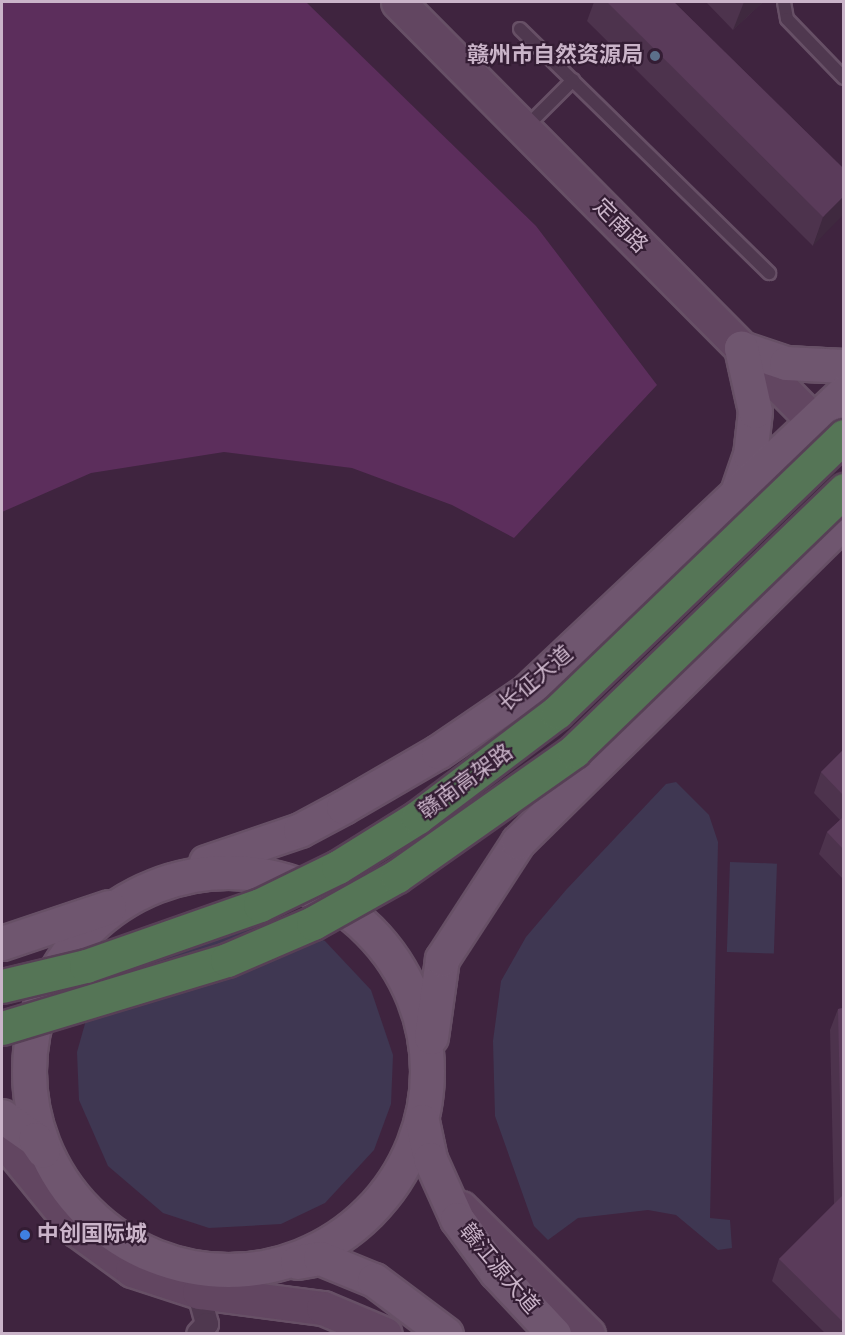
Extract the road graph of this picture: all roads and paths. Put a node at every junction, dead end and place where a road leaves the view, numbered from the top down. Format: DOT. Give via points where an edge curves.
graph roads {
  1 [pos="398,2"];
  2 [pos="784,2"];
  3 [pos="520,29"];
  4 [pos="843,78"];
  5 [pos="573,80"];
  6 [pos="524,129"];
  7 [pos="769,273"];
  8 [pos="741,348"];
  9 [pos="843,366"];
  10 [pos="843,392"];
  11 [pos="813,422"];
  12 [pos="843,436"];
  13 [pos="843,449"];
  14 [pos="843,490"];
  15 [pos="734,498"];
  16 [pos="843,521"];
  17 [pos="843,536"];
  18 [pos="803,560"];
  19 [pos="170,880"];
  20 [pos="116,905"];
  21 [pos="2,943"];
  22 [pos="2,986"];
  23 [pos="2,1028"];
  24 [pos="428,1064"];
  25 [pos="426,1103"];
  26 [pos="2,1116"];
  27 [pos="2,1138"];
  28 [pos="65,1186"];
  29 [pos="442,1189"];
  30 [pos="347,1268"];
  31 [pos="245,1271"];
  32 [pos="196,1280"];
  33 [pos="198,1334"];
  34 [pos="385,1334"];
  35 [pos="410,1334"];
  36 [pos="446,1334"];
  37 [pos="554,1334"];
  38 [pos="588,1334"];
  1 -- 6 [label="street, 定南路"];
  2 -- 4 [label="lane" via="787,20"];
  3 -- 5 [label="lane"];
  5 -- 6 [label="lane"];
  5 -- 7 [label="lane"];
  6 -- 8 [label="street, 定南路"];
  8 -- 9 [label="main road" via="786,363"];
  8 -- 11 [label="street, 定南路"];
  8 -- 15 [label="main road" via="753,390 754,433"];
  10 -- 11 [label="main road, 长征大道"];
  11 -- 13 [label="street, 定南路"];
  11 -- 15 [label="main road, 长征大道"];
  12 -- 22 [label="highway, 赣南高架路, bridge" via="557,712 418,817 338,867 260,905 86,966"];
  14 -- 23 [label="highway, 赣南高架路, bridge" via="574,751 397,876 313,923 226,960"];
  15 -- 19 [label="main road, 长征大道" via="526,692 438,752 300,830 216,858"];
  16 -- 18 [label="main road"];
  17 -- 18 [label="main road"];
  18 -- 24 [label="main road" via="606,750 498,866 442,959"];
  19 -- 20 [label="main road, 长征大道"];
  19 -- 24 [label="main road" via="242,872 287,881 344,909 372,933 412,993"];
  20 -- 21 [label="main road"];
  20 -- 28 [label="main road" via="61,961 42,996 32,1034 33,1113"];
  24 -- 25 [label="main road, 赣江源大道"];
  25 -- 29 [label="main road, 赣江源大道" via="420,1127"];
  25 -- 31 [label="main road" via="400,1174 364,1217 318,1250"];
  26 -- 28 [label="main road" via="35,1139"];
  27 -- 32 [label="street" via="57,1209 104,1252 163,1284"];
  28 -- 32 [label="main road" via="120,1239"];
  29 -- 37 [label="main road, 赣江源大道" via="475,1246"];
  29 -- 38 [label="street"];
  30 -- 31 [label="main road" via="320,1258"];
  30 -- 35 [label="street"];
  30 -- 36 [label="main road" via="399,1296"];
  31 -- 32 [label="main road"];
  32 -- 33 [label="street" via="207,1324"];
  32 -- 34 [label="street" via="323,1308"];
}
